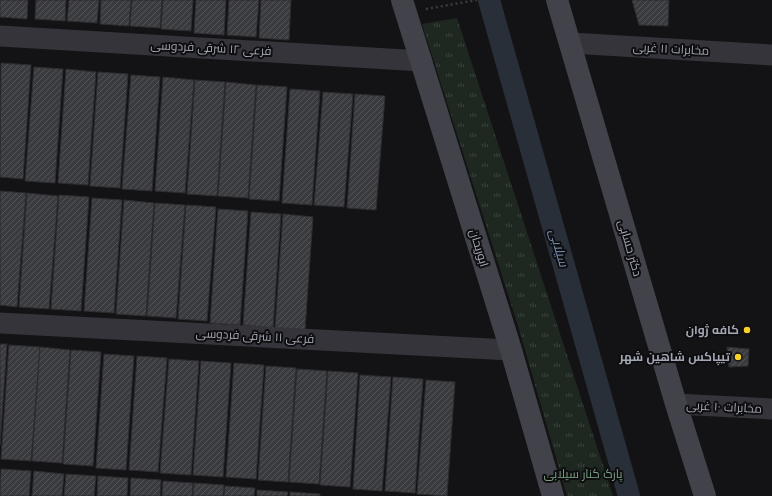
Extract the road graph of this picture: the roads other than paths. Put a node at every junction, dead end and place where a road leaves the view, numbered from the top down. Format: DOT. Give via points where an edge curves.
graph roads {
  1 [pos="557,0"];
  2 [pos="404,6"];
  3 [pos="0,36"];
  4 [pos="571,43"];
  5 [pos="772,55"];
  6 [pos="422,61"];
  7 [pos="0,323"];
  8 [pos="511,350"];
  9 [pos="676,404"];
  10 [pos="772,409"];
  11 [pos="553,496"];
  12 [pos="705,496"];
  1 -- 4 [label="main road, دکتر حسابی"];
  2 -- 6 [label="main road, ابوریحان"];
  3 -- 6 [label="street, فرعی ۱۲ شرقی فردوسی"];
  4 -- 5 [label="street, مخابرات ۱۱ غربی"];
  4 -- 9 [label="main road, دکتر حسابی"];
  6 -- 8 [label="main road, ابوریحان"];
  7 -- 8 [label="street, فرعی ۱۱ شرقی فردوسی"];
  8 -- 11 [label="main road, ابوریحان"];
  9 -- 10 [label="street, مخابرات ۱۰ غربی"];
  9 -- 12 [label="main road, دکتر حسابی"];
}
